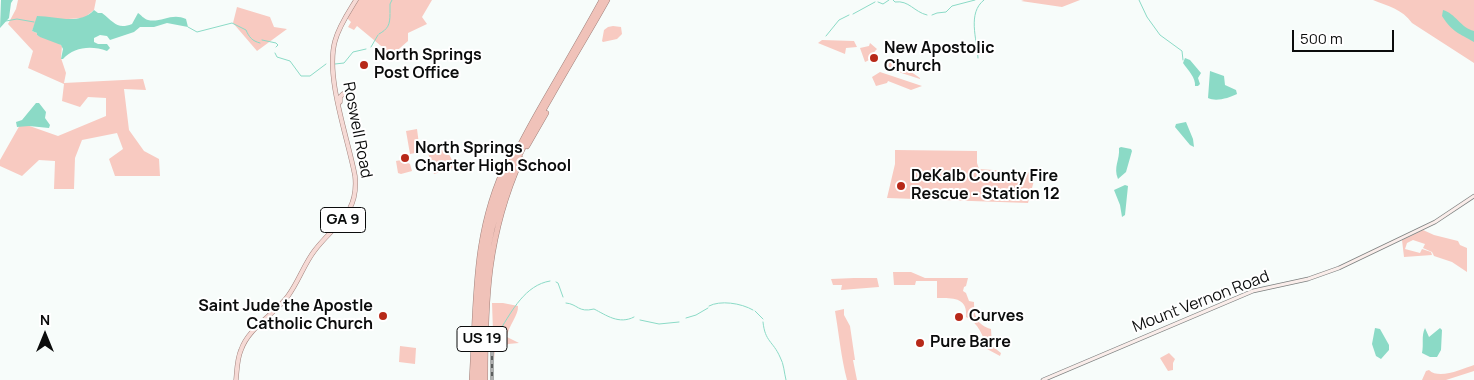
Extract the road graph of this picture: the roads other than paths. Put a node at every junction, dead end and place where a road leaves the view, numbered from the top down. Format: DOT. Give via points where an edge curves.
graph roads {
  1 [pos="356,0"];
  2 [pos="602,0"];
  3 [pos="607,0"];
  4 [pos="573,59"];
  5 [pos="336,90"];
  6 [pos="340,106"];
  7 [pos="540,108"];
  8 [pos="1474,196"];
  9 [pos="236,380"];
  10 [pos="471,380"];
  11 [pos="476,380"];
  12 [pos="480,380"];
  13 [pos="486,380"];
  14 [pos="1043,380"];
  1 -- 5 [label="main road, Roswell Road" via="335,40 332,62"];
  2 -- 7 [label="highway, US 19"];
  3 -- 4 [label="highway, US 19"];
  4 -- 12 [label="highway, US 19" via="521,150 498,208 485,267"];
  4 -- 13 [label="highway" via="565,80 521,158 503,204 492,252 486,319"];
  5 -- 6 [label="main road, Roswell Road"];
  5 -- 6 [label="main road" via="345,94 340,97"];
  6 -- 9 [label="main road, Roswell Road / GA 9" via="352,164 356,164 355,191 349,211 312,253 285,300 248,336 240,352"];
  7 -- 10 [label="highway" via="518,139 500,177 481,242"];
  7 -- 11 [label="highway, US 19" via="510,164 490,222 480,281"];
  8 -- 14 [label="main road, Mount Vernon Road" via="1434,222 1339,268 1253,291"];
}
